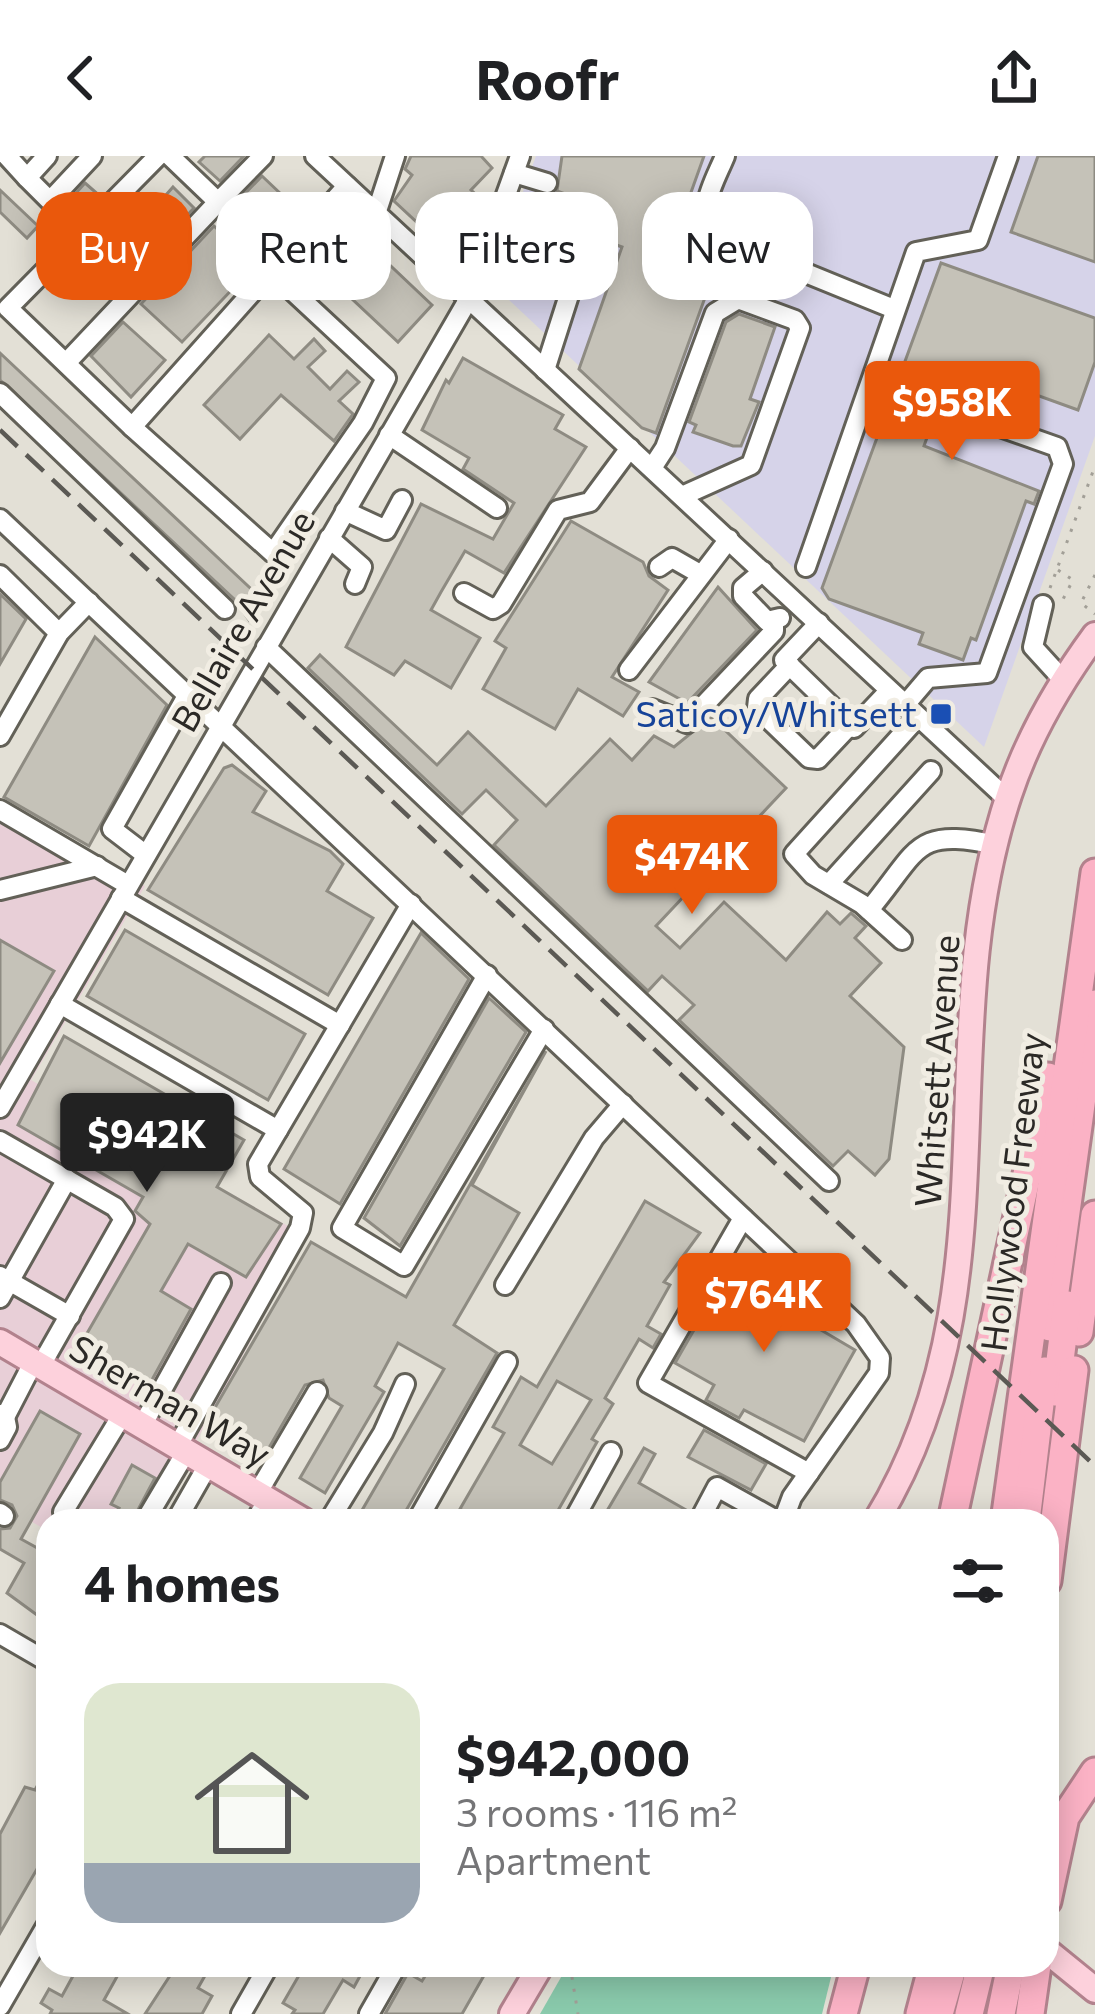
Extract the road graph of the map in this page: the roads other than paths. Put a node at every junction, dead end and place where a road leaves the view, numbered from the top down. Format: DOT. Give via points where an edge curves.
graph roads {
  1 [pos="7,156"];
  2 [pos="47,156"];
  3 [pos="92,156"];
  4 [pos="158,156"];
  5 [pos="170,156"];
  6 [pos="263,156"];
  7 [pos="315,156"];
  8 [pos="395,156"];
  9 [pos="724,156"];
  10 [pos="1008,156"];
  11 [pos="517,165"];
  12 [pos="27,178"];
  13 [pos="547,183"];
  14 [pos="347,186"];
  15 [pos="228,192"];
  16 [pos="342,192"];
  17 [pos="353,192"];
  18 [pos="383,192"];
  19 [pos="216,200"];
  20 [pos="216,204"];
  21 [pos="391,228"];
  22 [pos="415,250"];
  23 [pos="247,300"];
  24 [pos="302,300"];
  25 [pos="468,300"];
  26 [pos="567,300"];
  27 [pos="894,309"];
  28 [pos="66,363"];
  29 [pos="544,370"];
  30 [pos="0,393"];
  31 [pos="969,416"];
  32 [pos="132,428"];
  33 [pos="389,435"];
  34 [pos="630,448"];
  35 [pos="652,469"];
  36 [pos="682,496"];
  37 [pos="402,500"];
  38 [pos="497,508"];
  39 [pos="345,511"];
  40 [pos="0,518"];
  41 [pos="329,538"];
  42 [pos="729,539"];
  43 [pos="658,567"];
  44 [pos="806,567"];
  45 [pos="763,571"];
  46 [pos="0,574"];
  47 [pos="700,574"];
  48 [pos="355,584"];
  49 [pos="464,593"];
  50 [pos="796,601"];
  51 [pos="89,602"];
  52 [pos="1043,605"];
  53 [pos="226,609"];
  54 [pos="775,623"];
  55 [pos="819,623"];
  56 [pos="59,633"];
  57 [pos="1095,635"];
  58 [pos="266,647"];
  59 [pos="790,665"];
  60 [pos="629,670"];
  61 [pos="1070,671"];
  62 [pos="889,691"];
  63 [pos="187,696"];
  64 [pos="652,709"];
  65 [pos="911,711"];
  66 [pos="850,724"];
  67 [pos="219,726"];
  68 [pos="0,736"];
  69 [pos="931,771"];
  70 [pos="1007,799"];
  71 [pos="0,810"];
  72 [pos="997,845"];
  73 [pos="146,855"];
  74 [pos="97,866"];
  75 [pos="1095,873"];
  76 [pos="830,884"];
  77 [pos="0,890"];
  78 [pos="124,891"];
  79 [pos="411,904"];
  80 [pos="869,910"];
  81 [pos="902,940"];
  82 [pos="1082,945"];
  83 [pos="487,975"];
  84 [pos="60,1004"];
  85 [pos="1095,1004"];
  86 [pos="340,1025"];
  87 [pos="544,1030"];
  88 [pos="7,1082"];
  89 [pos="1095,1099"];
  90 [pos="623,1104"];
  91 [pos="0,1108"];
  92 [pos="278,1130"];
  93 [pos="0,1141"];
  94 [pos="67,1179"];
  95 [pos="829,1181"];
  96 [pos="1095,1215"];
  97 [pos="743,1217"];
  98 [pos="221,1283"];
  99 [pos="3,1285"];
  100 [pos="505,1286"];
  101 [pos="70,1316"];
  102 [pos="0,1342"];
  103 [pos="507,1362"];
  104 [pos="36,1365"];
  105 [pos="405,1384"];
  106 [pos="316,1392"];
  107 [pos="2,1415"];
  108 [pos="132,1421"];
  109 [pos="0,1440"];
  110 [pos="611,1452"];
  111 [pos="190,1455"];
  112 [pos="808,1473"];
  113 [pos="260,1505"];
  114 [pos="65,1509"];
  115 [pos="153,1509"];
  116 [pos="179,1509"];
  117 [pos="336,1509"];
  118 [pos="424,1509"];
  119 [pos="580,1509"];
  120 [pos="705,1509"];
  121 [pos="758,1509"];
  122 [pos="787,1509"];
  123 [pos="882,1509"];
  124 [pos="955,1509"];
  125 [pos="1007,1509"];
  126 [pos="1027,1509"];
  127 [pos="1040,1509"];
  128 [pos="1056,1509"];
  129 [pos="0,1634"];
  130 [pos="36,1655"];
  131 [pos="1095,1772"];
  132 [pos="1059,1841"];
  133 [pos="36,1944"];
  134 [pos="1059,1957"];
  135 [pos="1059,1958"];
  136 [pos="1095,1964"];
  137 [pos="262,1977"];
  138 [pos="390,1977"];
  139 [pos="535,1977"];
  140 [pos="853,1977"];
  141 [pos="930,1977"];
  142 [pos="950,1977"];
  143 [pos="962,1977"];
  144 [pos="978,1977"];
  145 [pos="1009,1977"];
  146 [pos="1035,1977"];
  147 [pos="1095,1990"];
  148 [pos="0,2006"];
  149 [pos="241,2014"];
  150 [pos="369,2014"];
  151 [pos="512,2014"];
  152 [pos="843,2014"];
  153 [pos="920,2014"];
  154 [pos="939,2014"];
  155 [pos="953,2014"];
  156 [pos="969,2014"];
  157 [pos="1001,2014"];
  158 [pos="1030,2014"];
  1 -- 12 [label="street"];
  2 -- 12 [label="street"];
  3 -- 12 [label="street" via="50,201"];
  4 -- 28 [label="street" via="8,308"];
  5 -- 19 [label="street"];
  6 -- 15 [label="street"];
  7 -- 14 [label="street"];
  8 -- 18 [label="street"];
  9 -- 27 [label="street" via="705,208 715,236"];
  10 -- 27 [label="street" via="978,240 916,252"];
  11 -- 13 [label="street"];
  14 -- 16 [label="street"];
  14 -- 17 [label="street"];
  20 -- 28 [label="street"];
  21 -- 22 [label="street"];
  23 -- 32 [label="street"];
  24 -- 32 [label="street" via="386,378 273,553"];
  25 -- 29 [label="street"];
  25 -- 33 [label="street, Bellaire Avenue"];
  26 -- 29 [label="street"];
  27 -- 44 [label="street"];
  28 -- 32 [label="street"];
  29 -- 34 [label="street"];
  30 -- 53 [label="street"];
  31 -- 65 [label="street" via="1058,447 1063,464 987,674 928,678"];
  33 -- 38 [label="street"];
  33 -- 39 [label="street, Bellaire Avenue"];
  34 -- 35 [label="street"];
  34 -- 49 [label="street" via="590,502 558,510 501,604 493,609"];
  35 -- 36 [label="street"];
  35 -- 36 [label="street" via="716,313 738,298 794,320 800,328 751,465"];
  36 -- 42 [label="street"];
  37 -- 39 [label="street" via="386,530"];
  39 -- 41 [label="street, Bellaire Avenue"];
  40 -- 51 [label="street"];
  41 -- 48 [label="street" via="357,558"];
  41 -- 58 [label="street, Bellaire Avenue"];
  42 -- 45 [label="street"];
  42 -- 47 [label="street"];
  43 -- 47 [label="street" via="672,558"];
  45 -- 50 [label="street"];
  45 -- 54 [label="street" via="743,596"];
  46 -- 56 [label="street"];
  47 -- 60 [label="street"];
  50 -- 54 [label="street"];
  50 -- 55 [label="street"];
  51 -- 56 [label="street"];
  51 -- 63 [label="street"];
  52 -- 61 [label="street" via="1033,647"];
  54 -- 64 [label="street" via="687,723"];
  55 -- 59 [label="street" via="784,660"];
  55 -- 62 [label="street"];
  56 -- 68 [label="street"];
  57 -- 61 [label="main road, Whitsett Avenue"];
  58 -- 67 [label="street, Bellaire Avenue"];
  58 -- 95 [label="street"];
  59 -- 66 [label="street"];
  59 -- 66 [label="street" via="757,708 809,758 818,759"];
  61 -- 70 [label="main road, Whitsett Avenue"];
  62 -- 65 [label="street"];
  62 -- 66 [label="street"];
  63 -- 67 [label="street"];
  63 -- 73 [label="street" via="112,829"];
  65 -- 70 [label="street"];
  65 -- 76 [label="street" via="794,854"];
  67 -- 73 [label="street, Bellaire Avenue"];
  67 -- 79 [label="street"];
  69 -- 76 [label="street"];
  70 -- 72 [label="main road, Whitsett Avenue"];
  71 -- 74 [label="street"];
  72 -- 80 [label="street" via="947,834 927,841"];
  72 -- 123 [label="main road, Whitsett Avenue" via="970,1042 954,1316 925,1421"];
  73 -- 78 [label="street, Bellaire Avenue"];
  74 -- 77 [label="street"];
  74 -- 78 [label="street"];
  75 -- 82 [label="highway, Hollywood Freeway"];
  76 -- 80 [label="street"];
  78 -- 84 [label="street, Bellaire Avenue"];
  78 -- 86 [label="street"];
  79 -- 83 [label="street"];
  79 -- 86 [label="street"];
  80 -- 81 [label="street"];
  82 -- 124 [label="highway"];
  82 -- 125 [label="highway, Hollywood Freeway"];
  83 -- 87 [label="street"];
  83 -- 87 [label="street" via="342,1228 404,1266"];
  84 -- 88 [label="street, Bellaire Avenue"];
  84 -- 92 [label="street"];
  85 -- 126 [label="highway"];
  86 -- 92 [label="street"];
  87 -- 90 [label="street"];
  88 -- 91 [label="street, Bellaire Avenue"];
  89 -- 127 [label="highway"];
  90 -- 97 [label="street"];
  90 -- 100 [label="street"];
  92 -- 111 [label="street" via="258,1165 260,1177 303,1213 300,1228"];
  93 -- 94 [label="street"];
  94 -- 99 [label="street"];
  94 -- 101 [label="street" via="124,1220"];
  96 -- 128 [label="highway"];
  97 -- 112 [label="street" via="856,1324 880,1358 879,1373"];
  97 -- 112 [label="street" via="648,1383"];
  98 -- 108 [label="street"];
  99 -- 101 [label="street"];
  101 -- 104 [label="street"];
  102 -- 104 [label="main road, Sherman Way"];
  103 -- 118 [label="street"];
  104 -- 107 [label="street"];
  104 -- 108 [label="main road, Sherman Way"];
  105 -- 117 [label="street"];
  106 -- 113 [label="street"];
  107 -- 109 [label="street"];
  108 -- 111 [label="main road, Sherman Way"];
  108 -- 114 [label="street"];
  110 -- 119 [label="street"];
  111 -- 113 [label="main road, Sherman Way"];
  111 -- 115 [label="street"];
  111 -- 116 [label="street"];
  112 -- 122 [label="street"];
  120 -- 121 [label="street" via="717,1487"];
  129 -- 130 [label="street"];
  131 -- 132 [label="highway" via="1064,1817"];
  133 -- 148 [label="street"];
  134 -- 136 [label="main road"];
  135 -- 147 [label="main road"];
  137 -- 149 [label="street"];
  138 -- 150 [label="street"];
  139 -- 151 [label="main road"];
  140 -- 152 [label="highway"];
  141 -- 153 [label="highway"];
  142 -- 154 [label="highway"];
  143 -- 155 [label="highway"];
  144 -- 156 [label="highway"];
  145 -- 157 [label="highway"];
  146 -- 158 [label="highway"];
}
